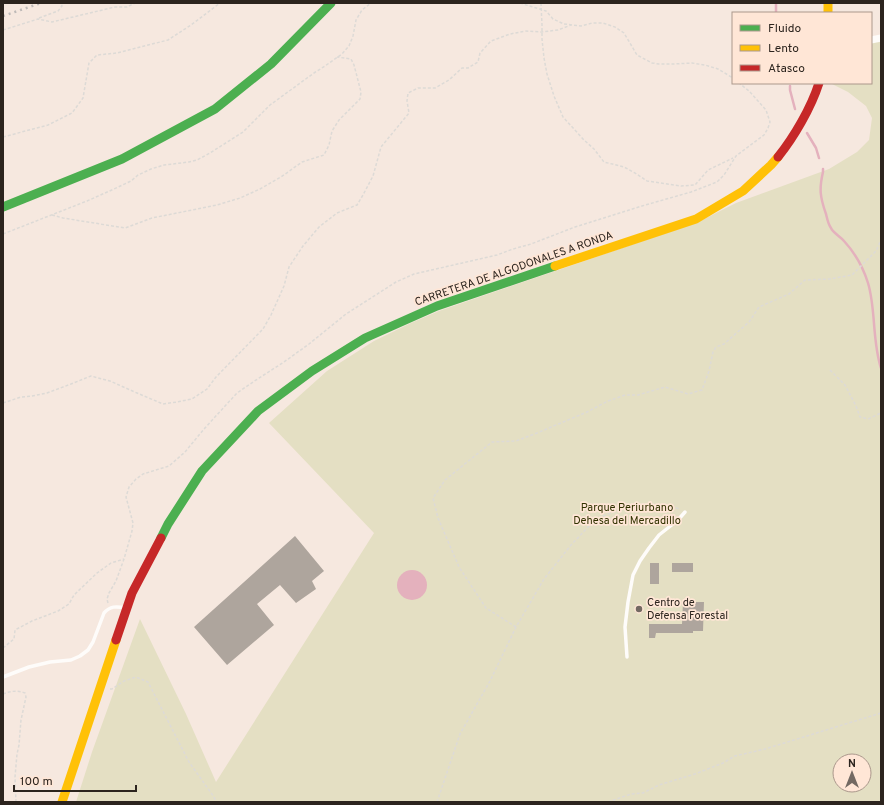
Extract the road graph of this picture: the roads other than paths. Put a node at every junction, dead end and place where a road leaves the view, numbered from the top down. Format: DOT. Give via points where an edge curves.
graph roads {
  1 [pos="331,3"];
  2 [pos="819,84"];
  3 [pos="3,207"];
  4 [pos="685,512"];
  5 [pos="127,608"];
  6 [pos="627,657"];
  7 [pos="3,677"];
  8 [pos="62,802"];
  1 -- 3 [label="main road" via="272,64 215,108 122,158"];
  2 -- 5 [label="main road, CARRETERA DE ALGODONALES A RONDA" via="796,131 771,165 743,191 696,219 438,306 365,338 312,371 258,411 202,471 168,524 132,593"];
  4 -- 6 [label="lane" via="659,535 633,575 626,626"];
  5 -- 7 [label="lane" via="111,607 104,613 93,642 80,656 71,660 29,667"];
  5 -- 8 [label="main road, CARRETERA DE ALGODONALES A RONDA"];
}
